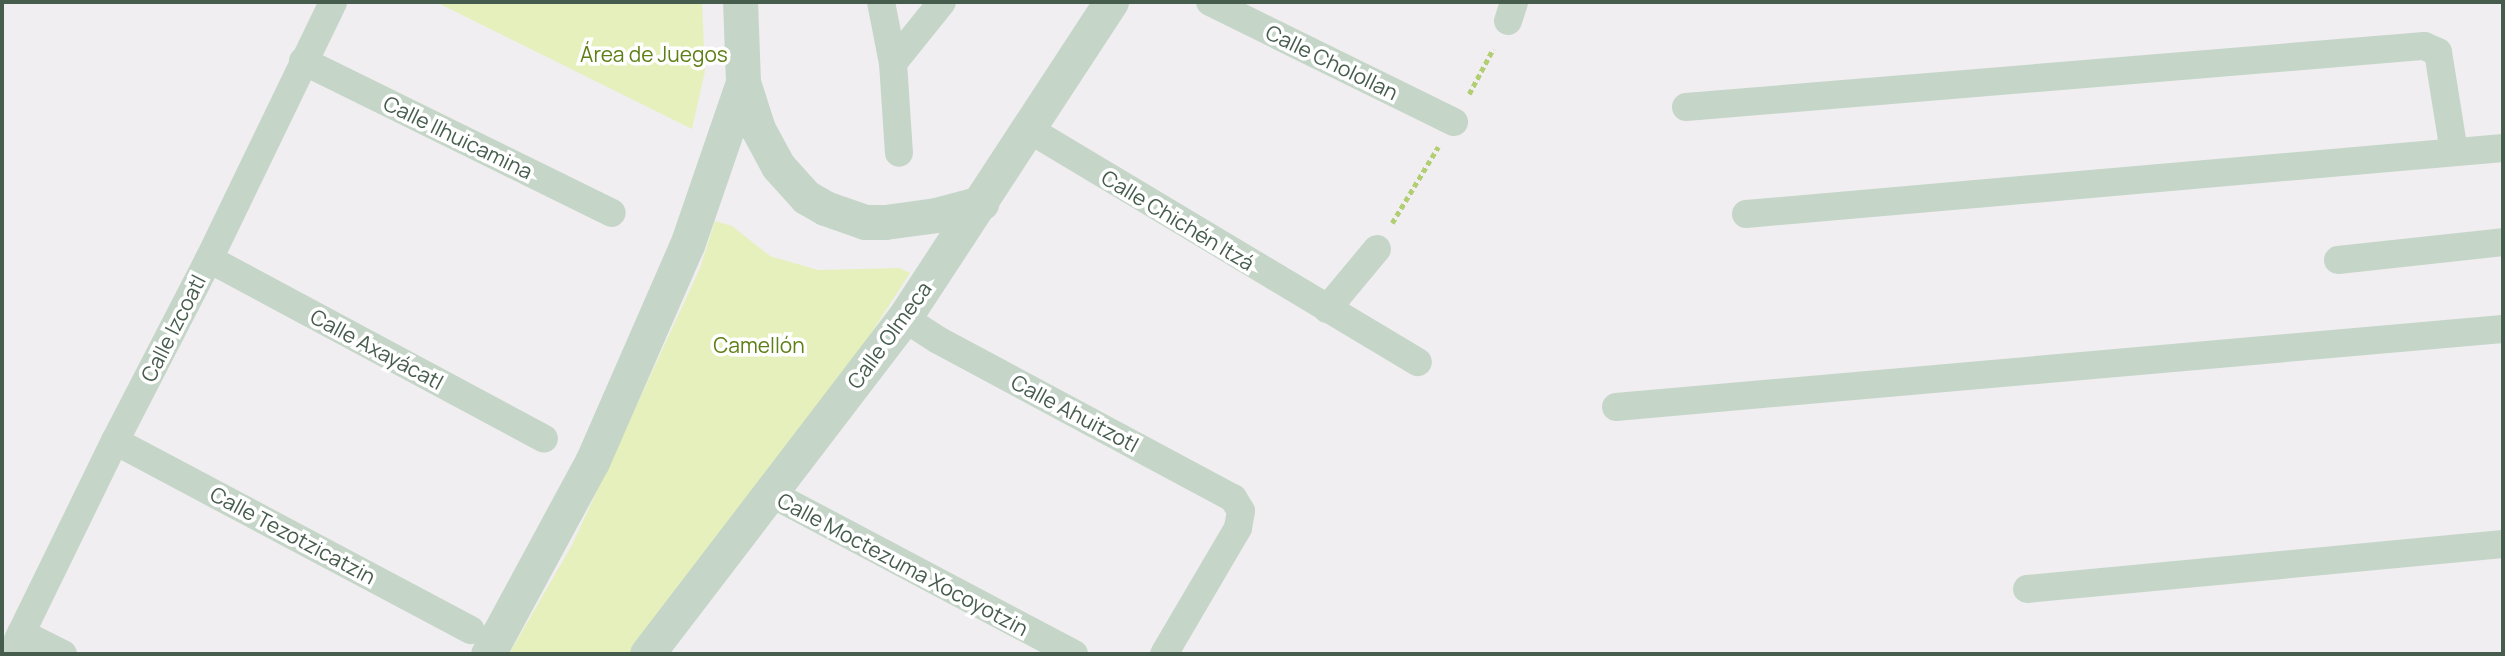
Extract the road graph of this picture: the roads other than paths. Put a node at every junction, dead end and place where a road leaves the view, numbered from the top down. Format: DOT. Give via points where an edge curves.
graph roads {
  1 [pos="333,2"];
  2 [pos="740,2"];
  3 [pos="881,2"];
  4 [pos="942,2"];
  5 [pos="1111,2"];
  6 [pos="1210,2"];
  7 [pos="303,61"];
  8 [pos="894,63"];
  9 [pos="743,82"];
  10 [pos="1686,107"];
  11 [pos="1454,122"];
  12 [pos="1030,130"];
  13 [pos="2503,148"];
  14 [pos="2454,152"];
  15 [pos="899,153"];
  16 [pos="981,203"];
  17 [pos="612,213"];
  18 [pos="1745,215"];
  19 [pos="2503,242"];
  20 [pos="1377,249"];
  21 [pos="209,259"];
  22 [pos="2337,260"];
  23 [pos="1327,309"];
  24 [pos="904,318"];
  25 [pos="2503,329"];
  26 [pos="1419,362"];
  27 [pos="1616,407"];
  28 [pos="544,439"];
  29 [pos="115,440"];
  30 [pos="770,493"];
  31 [pos="2503,544"];
  32 [pos="2027,589"];
  33 [pos="480,642"];
  34 [pos="16,644"];
  35 [pos="63,654"];
  36 [pos="647,654"];
  37 [pos="1074,654"];
  38 [pos="1164,654"];
  1 -- 7 [label="street, Calle Izcoatl"];
  2 -- 9 [label="street"];
  3 -- 8 [label="street"];
  4 -- 8 [label="street"];
  5 -- 12 [label="street, Calle Olmeca"];
  6 -- 11 [label="street, Calle Cholollan"];
  7 -- 17 [label="street, Calle Ilhuicamina"];
  7 -- 21 [label="street, Calle Izcoatl"];
  8 -- 15 [label="street"];
  9 -- 16 [label="street" via="758,129 778,166 806,197 825,208 855,219 885,222"];
  9 -- 33 [label="street" via="687,244 592,462"];
  10 -- 14 [label="street" via="2424,46 2438,52"];
  12 -- 16 [label="street, Calle Olmeca"];
  12 -- 23 [label="street, Calle Chichén Itzá"];
  13 -- 14 [label="street"];
  14 -- 18 [label="street"];
  16 -- 24 [label="street, Calle Olmeca"];
  19 -- 22 [label="street"];
  20 -- 23 [label="street"];
  21 -- 28 [label="street, Calle Axayácatl"];
  21 -- 29 [label="street, Calle Izcoatl"];
  23 -- 26 [label="street, Calle Chichén Itzá"];
  24 -- 30 [label="street, Calle Olmeca"];
  24 -- 38 [label="street, Calle Ahuitzotl" via="1233,498 1241,511 1238,528"];
  25 -- 27 [label="street"];
  29 -- 33 [label="street, Calle Tezotzicatzin"];
  29 -- 34 [label="street, Calle Izcoatl"];
  30 -- 36 [label="street, Calle Olmeca"];
  30 -- 37 [label="street, Calle Moctezuma Xocoyotzin"];
  31 -- 32 [label="street"];
  34 -- 35 [label="street"];
}
